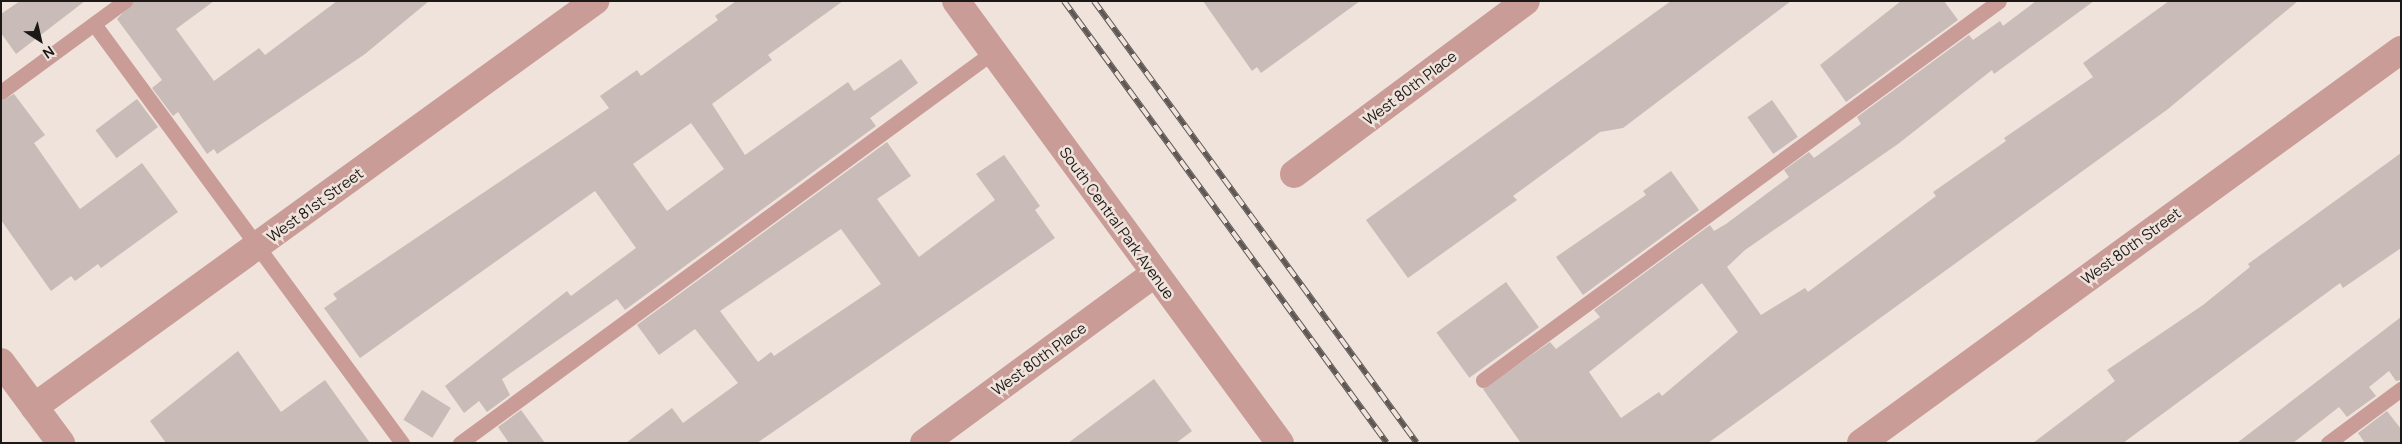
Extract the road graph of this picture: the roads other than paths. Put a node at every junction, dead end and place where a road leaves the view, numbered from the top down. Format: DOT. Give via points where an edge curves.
graph roads {
  1 [pos="125,1"];
  2 [pos="595,1"];
  3 [pos="956,1"];
  4 [pos="1526,1"];
  5 [pos="1999,1"];
  6 [pos="94,24"];
  7 [pos="2401,50"];
  8 [pos="993,52"];
  9 [pos="1,92"];
  10 [pos="1294,174"];
  11 [pos="258,246"];
  12 [pos="1154,274"];
  13 [pos="1,362"];
  14 [pos="1483,380"];
  15 [pos="2401,389"];
  16 [pos="34,407"];
  17 [pos="61,443"];
  18 [pos="402,443"];
  19 [pos="460,443"];
  20 [pos="924,443"];
  21 [pos="1280,443"];
  22 [pos="1861,443"];
  23 [pos="2328,443"];
  1 -- 6 [label="lane"];
  2 -- 11 [label="street, West 81st Street"];
  3 -- 8 [label="street, South Central Park Avenue"];
  4 -- 10 [label="street, West 80th Place"];
  5 -- 14 [label="lane"];
  6 -- 9 [label="lane"];
  6 -- 11 [label="lane"];
  7 -- 22 [label="street, West 80th Street"];
  8 -- 12 [label="street, South Central Park Avenue"];
  8 -- 19 [label="lane"];
  11 -- 16 [label="street, West 81st Street"];
  11 -- 18 [label="lane"];
  12 -- 20 [label="street, West 80th Place"];
  12 -- 21 [label="street, South Central Park Avenue"];
  13 -- 16 [label="street"];
  15 -- 23 [label="lane"];
  16 -- 17 [label="street"];
}
